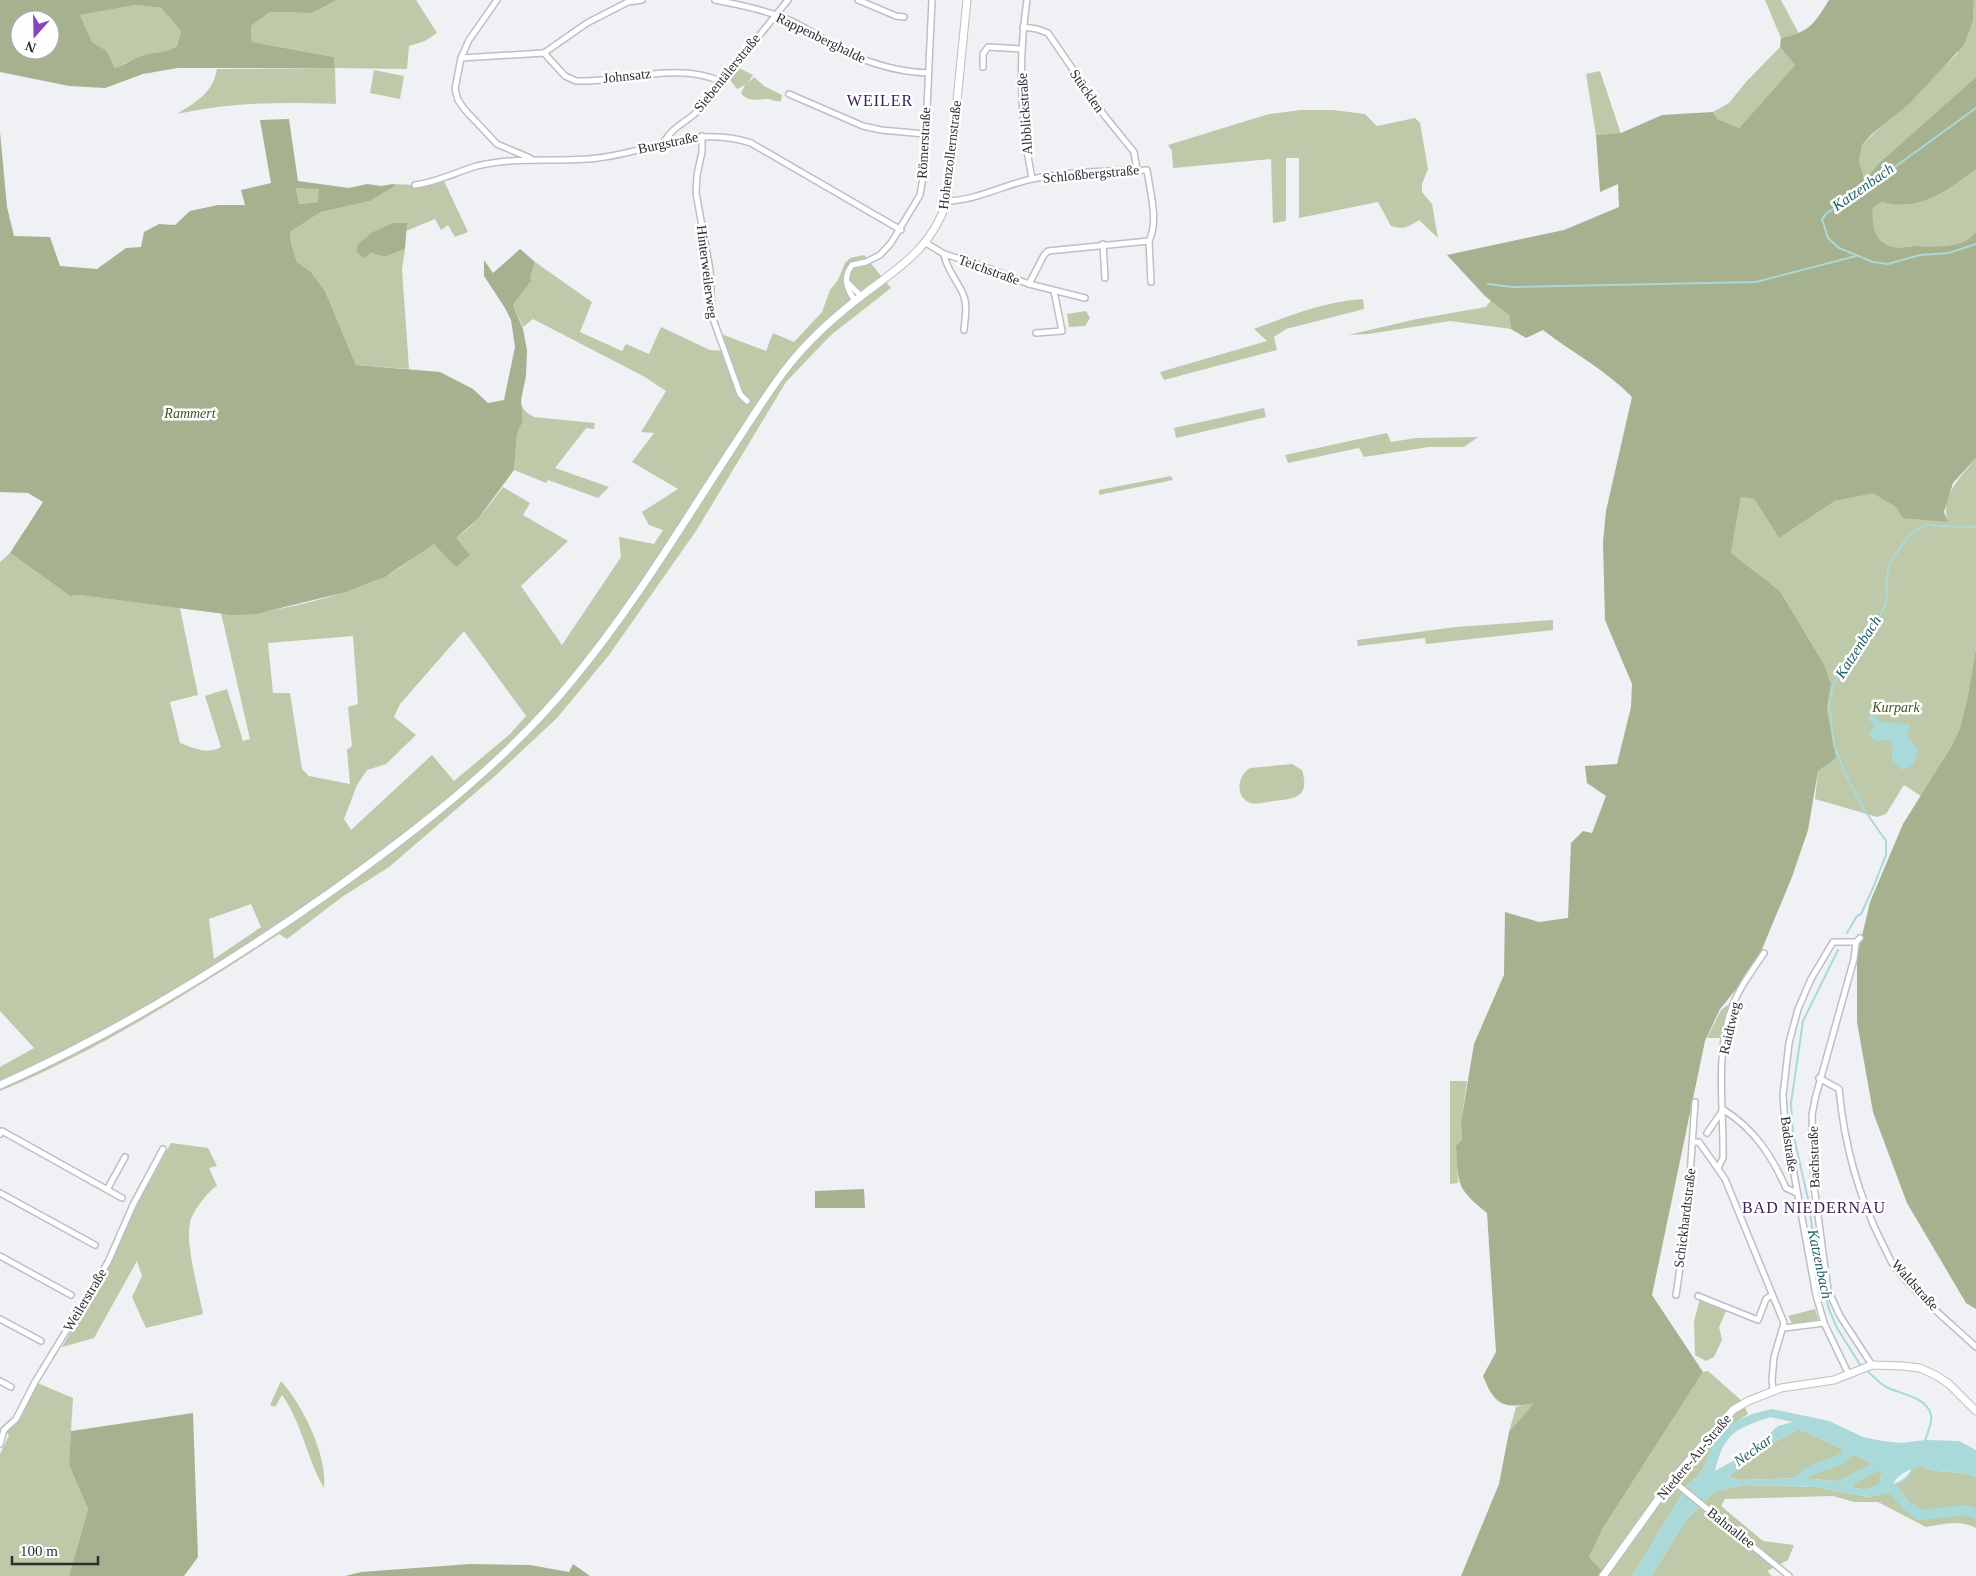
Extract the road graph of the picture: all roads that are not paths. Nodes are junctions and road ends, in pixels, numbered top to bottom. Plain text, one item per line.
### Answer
1 (497, 0) edge
2 (642, 0) edge
3 (715, 0) edge
4 (788, 0) edge
5 (858, 0) edge
6 (877, 0) edge
7 (932, 0) edge
8 (967, 0) edge
9 (1027, 0) edge
10 (628, 1) edge
11 (875, 8) junction
12 (774, 16) junction
13 (904, 17) dead end
14 (1023, 27) junction
15 (1021, 49) junction
16 (544, 53) junction
17 (461, 58) junction
18 (983, 67) dead end
19 (928, 73) junction
20 (721, 82) junction
21 (790, 94) dead end
22 (925, 134) junction
23 (702, 136) junction
24 (664, 142) junction
25 (530, 158) junction
26 (1137, 170) junction
27 (1032, 179) junction
28 (415, 185) dead end
29 (947, 201) junction
30 (901, 230) junction
31 (1149, 241) junction
32 (926, 243) junction
33 (1103, 244) junction
34 (944, 254) junction
35 (1105, 278) dead end
36 (1151, 282) dead end
37 (1029, 284) junction
38 (1054, 290) junction
39 (1085, 298) dead end
40 (858, 299) junction
41 (964, 330) dead end
42 (1036, 333) dead end
43 (747, 401) dead end
44 (1858, 940) joint
45 (1764, 954) dead end
46 (1819, 1078) junction
47 (0, 1085) edge
48 (1695, 1102) dead end
49 (1724, 1110) junction
50 (1, 1133) edge
51 (1707, 1134) dead end
52 (1694, 1142) junction
53 (163, 1149) dead end
54 (125, 1157) dead end
55 (1718, 1168) junction
56 (108, 1188) junction
57 (0, 1193) edge
58 (1797, 1193) junction
59 (122, 1198) dead end
60 (95, 1245) dead end
61 (0, 1256) edge
62 (71, 1295) dead end
63 (1676, 1295) dead end
64 (1772, 1295) junction
65 (1698, 1296) dead end
66 (0, 1319) edge
67 (1824, 1323) junction
68 (1784, 1328) junction
69 (40, 1342) dead end
70 (1976, 1347) edge
71 (1870, 1366) junction
72 (1851, 1374) junction
73 (0, 1381) edge
74 (11, 1387) dead end
75 (1773, 1390) junction
76 (1976, 1412) edge
77 (2, 1428) edge
78 (0, 1444) edge
79 (1672, 1480) junction
80 (1603, 1576) edge
81 (1789, 1576) edge

1 - 17 street
2 - 10 street
3 - 12 street, Rappenberghalde
4 - 12 street, Siebentälerstraße
5 - 11 street
6 - 11 street
7 - 19 street, Römerstraße
8 - 29 main road, Hohenzollernstraße
9 - 14 street, Albblickstraße
10 - 16 street
11 - 13 street
12 - 19 street, Rappenberghalde
12 - 20 street, Siebentälerstraße
14 - 15 street, Albblickstraße
14 - 26 street, Stücklen
15 - 18 street
15 - 27 street, Albblickstraße
16 - 17 street
16 - 20 street, Johnsatz
17 - 25 street
19 - 22 street, Römerstraße
20 - 24 street, Siebentälerstraße
21 - 22 street
22 - 30 street, Römerstraße
23 - 24 street, Burgstraße
23 - 30 street, Burgstraße
23 - 43 street, Hinterweilerweg
24 - 25 street, Burgstraße
25 - 28 street, Burgstraße
26 - 27 street, Schloßbergstraße
26 - 31 street, Schloßbergstraße
27 - 29 street, Schloßbergstraße
29 - 32 main road, Hohenzollernstraße
30 - 40 street, Römerstraße
31 - 33 street
31 - 36 street
32 - 34 street, Teichstraße
32 - 40 main road, Hohenzollernstraße
33 - 35 street
33 - 37 street
34 - 37 street, Teichstraße
34 - 41 street
37 - 38 street, Teichstraße
38 - 39 street, Teichstraße
38 - 42 street
40 - 47 main road, Hohenzollernstraße
44 - 46 street, Bachstraße
44 - 58 street, Badstraße
45 - 49 street, Raidtweg
46 - 70 street, Waldstraße
46 - 71 street, Bachstraße
48 - 52 street, Schickhardtstraße
49 - 51 street
49 - 55 street, Raidtweg
49 - 58 street
50 - 56 street
52 - 55 street
52 - 63 street, Schickhardtstraße
53 - 77 street, Weilerstraße
54 - 56 street
55 - 64 street
56 - 59 street
57 - 60 street
58 - 67 street, Badstraße
61 - 62 street
64 - 65 street
64 - 68 street
66 - 69 street
67 - 68 street
67 - 72 street, Badstraße
68 - 75 street
71 - 72 main road, Niedere-Au-Straße
71 - 76 main road
72 - 75 main road, Niedere-Au-Straße
73 - 74 street
75 - 79 main road, Niedere-Au-Straße
77 - 78 street, Weilerstraße
79 - 80 main road, Niedere-Au-Straße
79 - 81 street, Bahnallee

